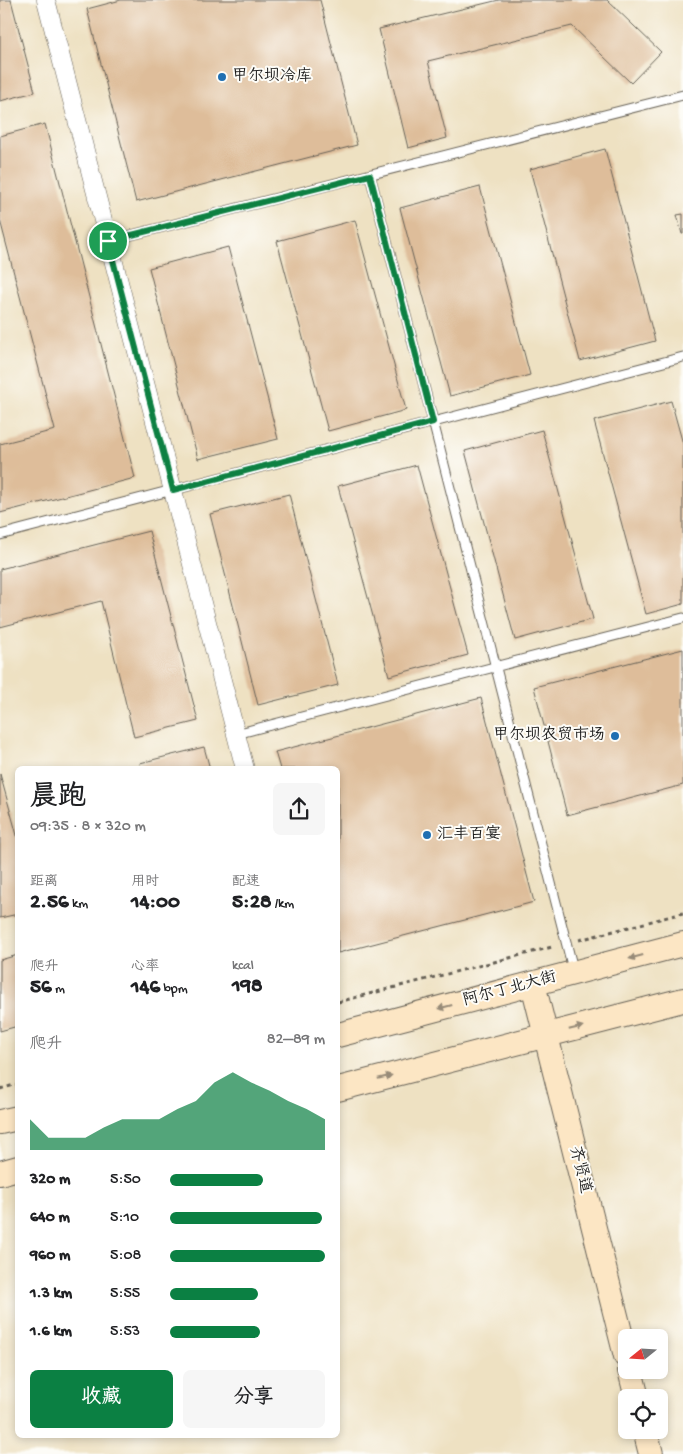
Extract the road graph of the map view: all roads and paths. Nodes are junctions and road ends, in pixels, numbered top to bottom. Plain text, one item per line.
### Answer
1 (46, 0) edge
2 (683, 95) edge
3 (370, 175) junction
4 (108, 241) junction
5 (683, 357) edge
6 (433, 422) junction
7 (173, 490) junction
8 (0, 535) edge
9 (683, 618) edge
10 (495, 667) junction
11 (236, 734) junction
12 (244, 766) edge
13 (683, 913) edge
14 (566, 943) junction
15 (683, 944) edge
16 (574, 973) junction
17 (533, 984) junction
18 (683, 1000) edge
19 (340, 1001) edge
20 (340, 1034) edge
21 (546, 1035) junction
22 (15, 1085) edge
23 (340, 1088) edge
24 (0, 1089) edge
25 (15, 1119) edge
26 (0, 1122) edge
27 (15, 1169) edge
28 (0, 1172) edge
29 (619, 1329) edge
30 (647, 1439) edge
31 (651, 1454) edge

1 - 4 street
2 - 3 lane
3 - 4 lane
3 - 6 lane
4 - 7 street
5 - 6 lane
6 - 7 lane
6 - 10 lane
7 - 8 lane
7 - 11 street
9 - 10 lane
10 - 11 lane
10 - 14 lane
11 - 12 street
13 - 14 path
14 - 16 lane
14 - 19 path
15 -> 16 main road, 阿尔丁北大街
16 - 17 main road, 阿尔丁北大街
17 -> 20 main road, 阿尔丁北大街
17 - 21 main road, 齐贤道
21 -> 18 main road
23 -> 21 main road
21 - 29 main road, 齐贤道
22 - 24 path
25 - 26 main road
27 - 28 main road
30 - 31 main road

